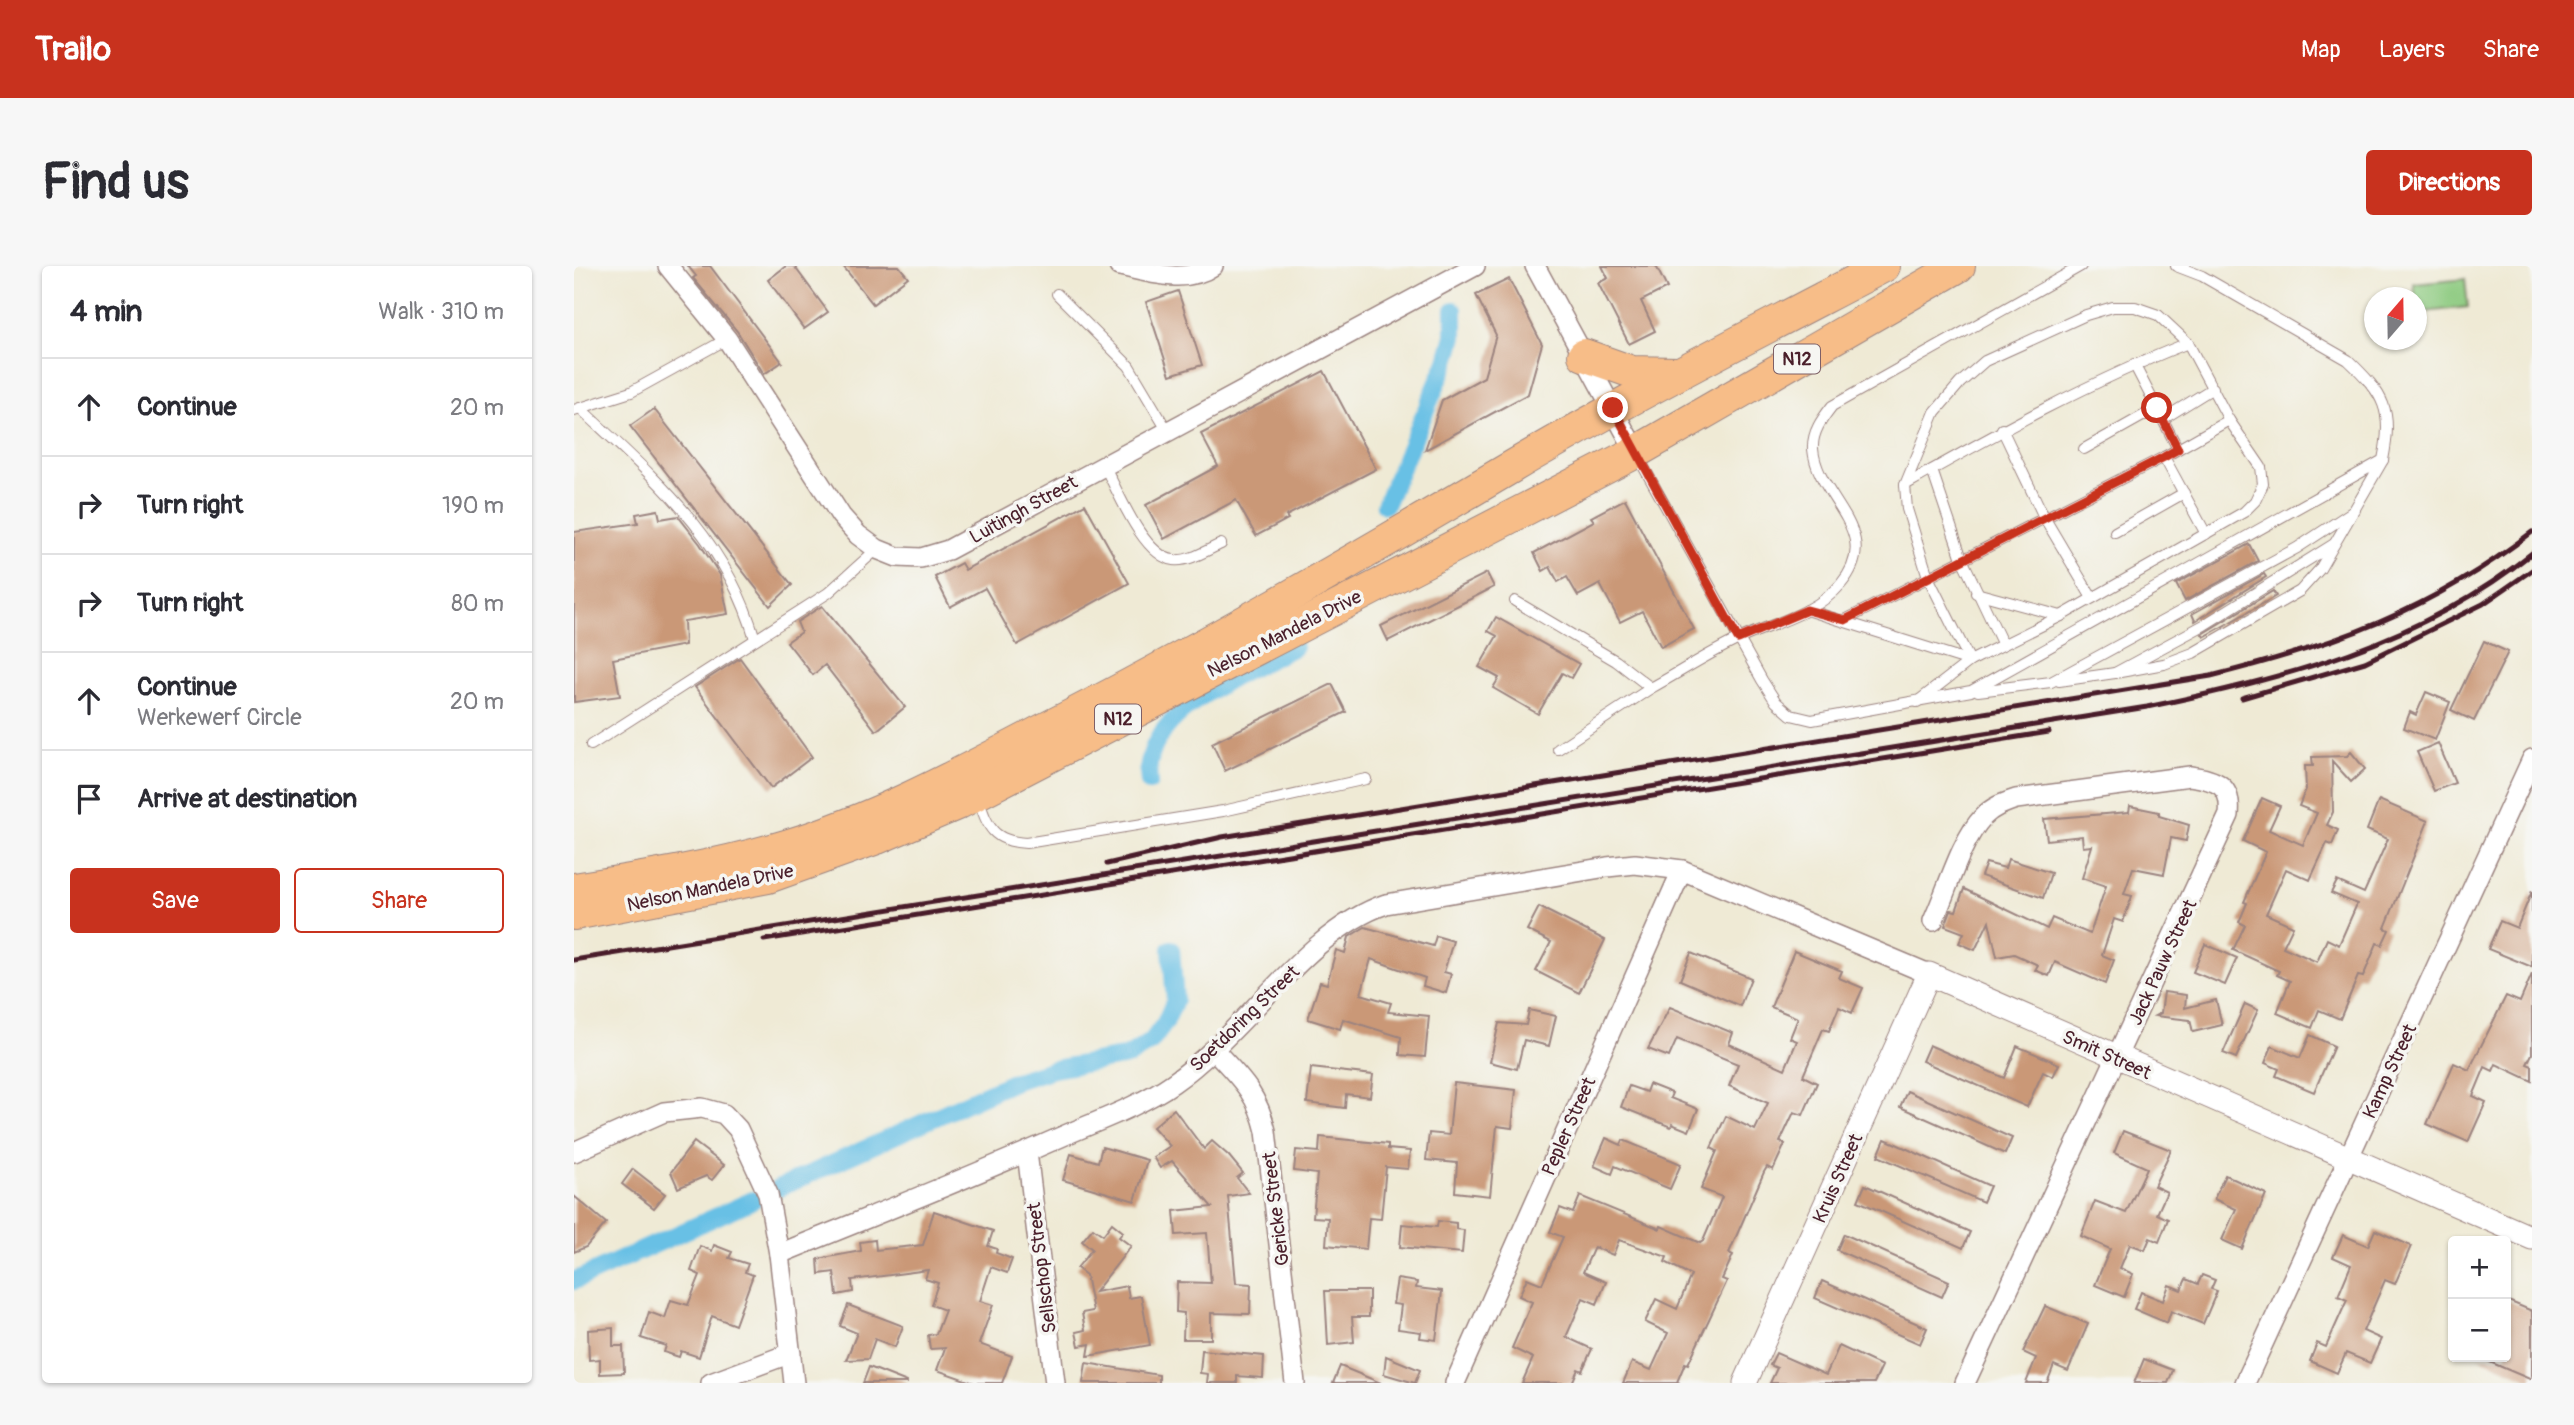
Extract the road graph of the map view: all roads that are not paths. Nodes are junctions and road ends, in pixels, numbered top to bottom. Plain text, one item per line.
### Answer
1 (668, 266) edge
2 (1119, 266) edge
3 (1213, 266) edge
4 (1475, 266) edge
5 (1535, 266) edge
6 (1884, 266) edge
7 (1959, 266) edge
8 (2081, 266) edge
9 (2176, 266) edge
10 (1057, 294) dead end
11 (727, 339) junction
12 (2188, 343) junction
13 (1584, 355) junction
14 (2134, 364) junction
15 (1680, 373) junction
16 (2213, 388) junction
17 (1613, 408) junction
18 (2157, 408) junction
19 (577, 409) edge
20 (2163, 419) junction
21 (2229, 419) junction
22 (2002, 429) junction
23 (1167, 430) junction
24 (2084, 449) dead end
25 (2178, 449) junction
26 (1636, 452) junction
27 (2164, 457) junction
28 (2383, 460) junction
29 (1104, 464) junction
30 (1932, 470) junction
31 (1905, 485) junction
32 (2183, 493) junction
33 (2355, 510) junction
34 (2044, 517) junction
35 (2115, 532) dead end
36 (2206, 534) junction
37 (2337, 542) junction
38 (1220, 544) dead end
39 (877, 549) junction
40 (1962, 559) junction
41 (1928, 577) junction
42 (1976, 593) junction
43 (2092, 598) junction
44 (1515, 601) dead end
45 (1807, 610) junction
46 (2061, 616) junction
47 (1845, 620) junction
48 (754, 639) junction
49 (1738, 639) junction
50 (2002, 643) junction
51 (1970, 661) junction
52 (2115, 673) junction
53 (2051, 682) junction
54 (1651, 688) junction
55 (1971, 691) junction
56 (1916, 703) junction
57 (591, 745) dead end
58 (1558, 749) dead end
59 (2532, 759) edge
60 (1366, 779) dead end
61 (976, 794) junction
62 (1682, 870) junction
63 (574, 880) edge
64 (634, 880) junction
65 (574, 889) edge
66 (574, 914) edge
67 (1933, 921) dead end
68 (1929, 974) junction
69 (1215, 1051) junction
70 (2118, 1059) junction
71 (574, 1152) edge
72 (1027, 1152) junction
73 (2349, 1158) junction
74 (2532, 1238) edge
75 (779, 1254) junction
76 (791, 1353) junction
77 (711, 1383) edge
78 (794, 1383) edge
79 (1055, 1383) edge
80 (1295, 1383) edge
81 (1455, 1383) edge
82 (1745, 1383) edge
83 (1965, 1383) edge
84 (2245, 1383) edge

1 - 11 street, Luitingh Street
2 - 3 street
4 - 23 street, Luitingh Street
5 - 13 street
6 - 15 highway, Nelson Mandela Drive / N12
7 - 26 highway, Nelson Mandela Drive / N12
8 - 45 lane
9 - 28 lane
10 - 23 lane
11 - 19 lane
11 - 39 street, Luitingh Street
12 - 14 lane
12 - 16 lane
12 - 31 lane
13 - 15 highway
13 - 17 street
14 - 18 lane
14 - 22 lane
15 - 17 highway, Nelson Mandela Drive / N12
16 - 20 lane
16 - 21 lane
17 - 26 street
17 - 64 highway, Nelson Mandela Drive / N12
18 - 20 lane
18 - 24 lane
19 - 48 lane
20 - 25 lane
21 - 25 lane
21 - 36 lane
22 - 30 lane
22 - 34 lane
23 - 29 street, Luitingh Street
25 - 27 lane
26 - 49 lane
26 - 61 highway, Nelson Mandela Drive / N12
27 - 32 lane
27 - 34 lane
28 - 33 lane
28 - 55 lane
29 - 38 lane
29 - 39 street, Luitingh Street
30 - 31 lane
30 - 40 lane
31 - 41 lane
32 - 35 lane
32 - 36 lane
33 - 37 lane
33 - 53 lane
34 - 40 lane
34 - 43 lane
36 - 43 lane
37 - 52 lane
37 - 52 lane
39 - 48 lane
40 - 41 lane
40 - 42 lane
41 - 47 lane
41 - 51 lane
42 - 46 lane
42 - 50 lane
43 - 46 lane
44 - 54 lane
45 - 47 lane
45 - 49 lane
46 - 50 lane
47 - 51 lane
48 - 57 lane
49 - 54 lane
49 - 56 lane
50 - 51 lane
51 - 56 lane
52 - 53 lane
53 - 55 lane
54 - 58 lane
55 - 56 lane
59 - 73 street, Kamp Street
60 - 61 lane
61 - 66 highway, Nelson Mandela Drive / N12
62 - 68 street, Smit Street
62 - 69 street, Soetdoring Street
62 - 81 street, Pepler Street
63 - 64 street
64 - 65 highway, Nelson Mandela Drive / N12
67 - 70 street, Jack Pauw Street
68 - 70 street, Smit Street
68 - 82 street, Kruis Street
69 - 72 street, Soetdoring Street
69 - 80 street, Gericke Street
70 - 73 street, Smit Street
70 - 83 street, Jack Pauw Street
71 - 75 street
72 - 75 street, Soetdoring Street
72 - 79 street, Sellschop Street
73 - 74 street, Smit Street
73 - 84 street, Kamp Street
75 - 76 street
76 - 77 street
76 - 78 street

